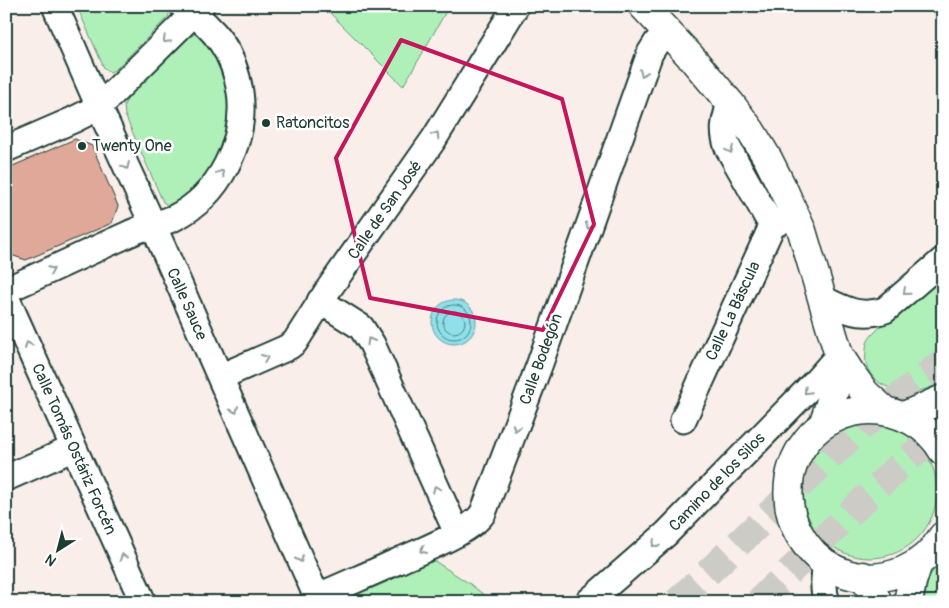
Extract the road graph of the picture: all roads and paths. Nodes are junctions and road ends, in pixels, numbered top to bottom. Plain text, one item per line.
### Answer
1 (55, 6) edge
2 (516, 6) edge
3 (643, 6) edge
4 (192, 9) edge
5 (668, 32) junction
6 (98, 107) junction
7 (6, 149) edge
8 (784, 220) junction
9 (153, 225) junction
10 (943, 260) edge
11 (6, 290) edge
12 (6, 297) edge
13 (823, 298) junction
14 (320, 302) junction
15 (840, 355) junction
16 (220, 377) junction
17 (943, 398) edge
18 (894, 414) junction
19 (682, 420) dead end
20 (823, 425) junction
21 (74, 448) junction
22 (943, 451) edge
23 (6, 478) edge
24 (456, 533) junction
25 (943, 536) edge
26 (826, 563) junction
27 (918, 563) junction
28 (863, 576) junction
29 (318, 599) edge
30 (143, 602) edge
31 (588, 602) edge
32 (827, 602) edge
33 (878, 602) edge
34 (908, 602) edge

1 - 6 street, Calle Sauce
14 -> 2 street, Calle de San José
3 - 5 main road
4 -> 6 street
9 -> 4 street
5 - 8 main road
5 -> 24 street, Calle Bodegón
6 - 7 street
6 -> 9 street, Calle Sauce
8 - 13 main road
8 - 19 street, Calle La Báscula
11 -> 9 street
9 - 16 street, Calle Sauce
10 -> 13 street
21 -> 12 street, Calle Tomás Ostáriz Forcén
13 - 15 main road
16 -> 14 street, Calle de San José
24 -> 14 street
15 - 18 main road
15 - 20 main road
15 -> 31 street, Camino de los Silos
16 -> 29 street, Calle Sauce
17 - 18 main road
18 - 20 main road
18 - 22 main road
20 - 26 main road
21 - 23 street
30 -> 21 street, Calle Tomás Ostáriz Forcén
24 -> 29 street, Calle Bodegón
25 - 27 main road
26 - 28 main road
26 - 32 street
27 - 28 main road
27 - 34 main road
28 - 33 main road

